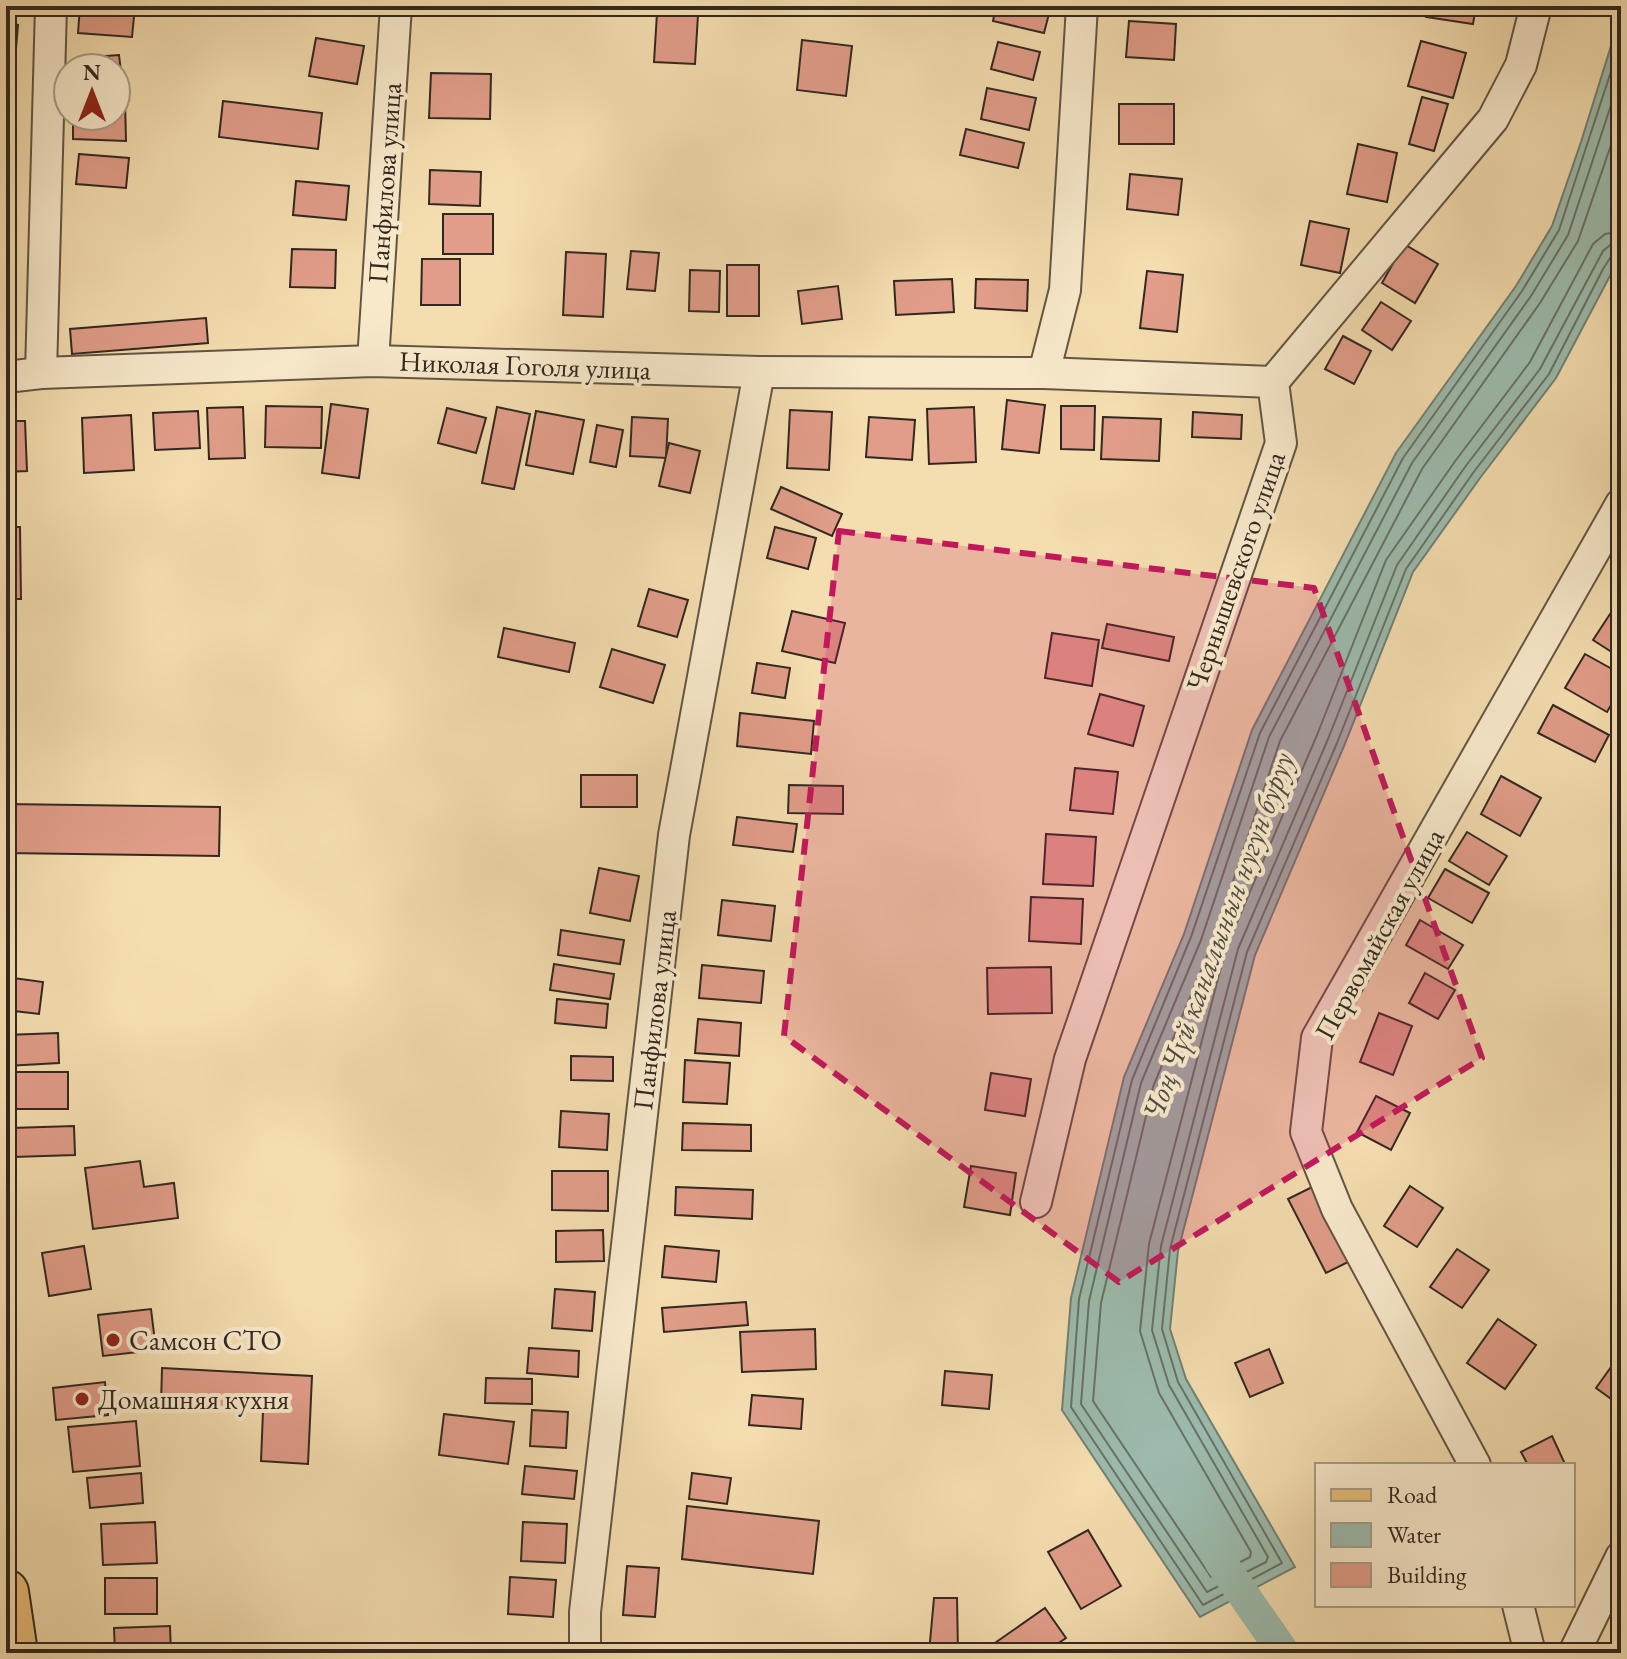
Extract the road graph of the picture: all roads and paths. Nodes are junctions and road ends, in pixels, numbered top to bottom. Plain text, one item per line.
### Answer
1 (51, 6) edge
2 (396, 6) edge
3 (1082, 6) edge
4 (1536, 6) edge
5 (373, 361) junction
6 (759, 372) junction
7 (41, 373) junction
8 (1044, 373) junction
9 (6, 377) edge
10 (1273, 382) junction
11 (1621, 504) edge
12 (1036, 1202) dead end
13 (1474, 1463) edge
14 (1621, 1557) edge
15 (6, 1592) edge
16 (1518, 1607) edge
17 (15, 1653) edge
18 (585, 1653) edge
19 (1530, 1653) edge
20 (1574, 1653) edge

1 - 7 street
2 - 5 street, Панфилова улица
3 - 8 street
4 - 10 street
5 - 6 street, Николая Гоголя улица
5 - 7 street, Николая Гоголя улица
6 - 8 street, Николая Гоголя улица
6 - 18 street, Панфилова улица
7 - 9 street, Николая Гоголя улица
8 - 10 street, Николая Гоголя улица
10 - 12 street, Чернышевского улица
11 - 13 street, Первомайская улица
14 - 20 street
15 - 17 main road
16 - 19 street

